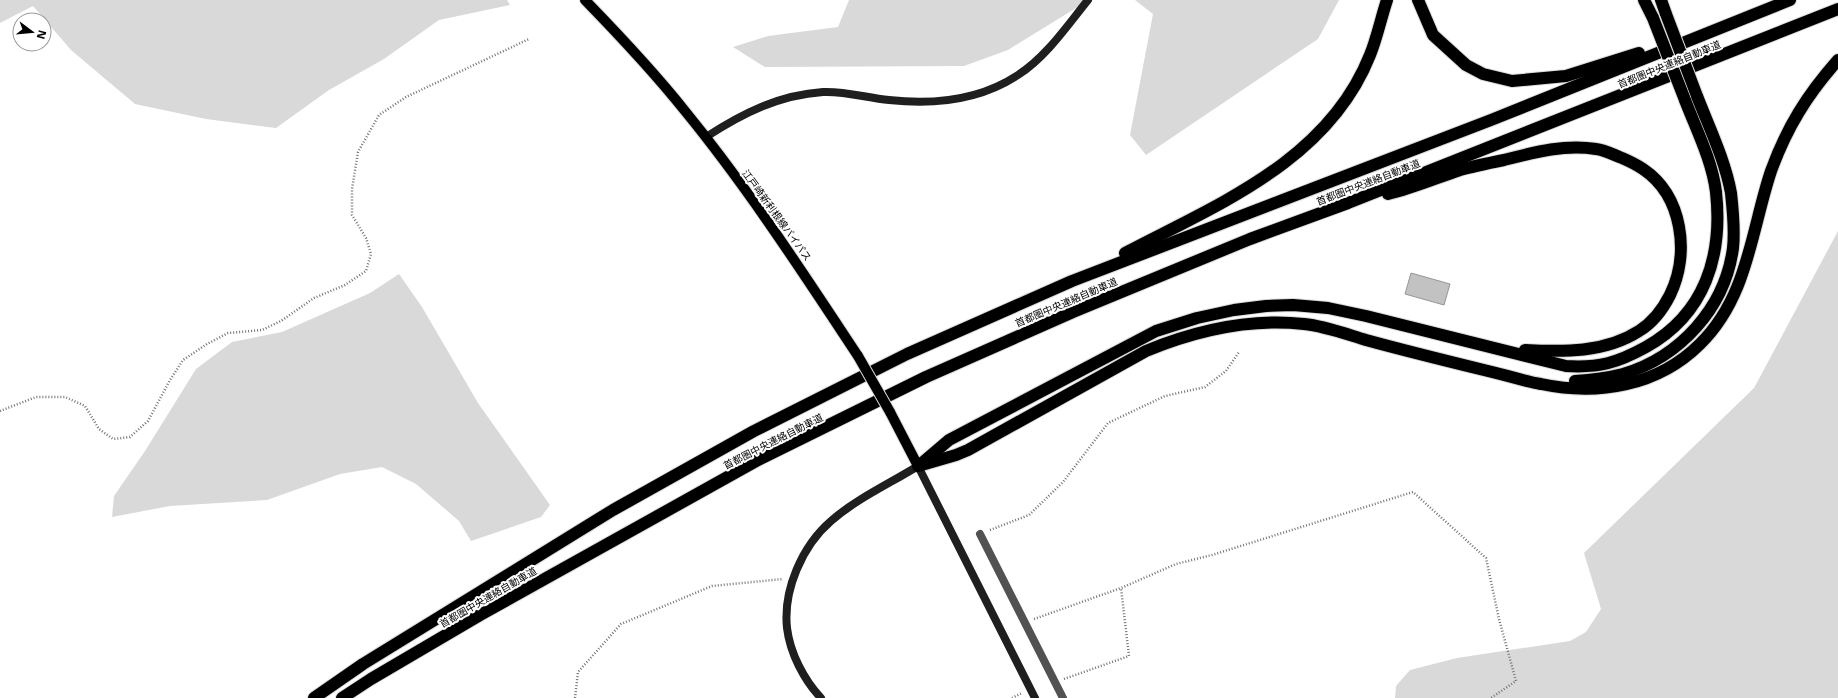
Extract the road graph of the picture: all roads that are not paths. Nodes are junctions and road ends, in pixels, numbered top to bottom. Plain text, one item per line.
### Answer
1 (585, 0) edge
2 (1088, 0) edge
3 (1387, 0) edge
4 (1418, 0) edge
5 (1644, 0) edge
6 (1661, 0) edge
7 (1790, 0) edge
8 (1838, 9) edge
9 (1734, 23) junction
10 (1838, 60) edge
11 (706, 137) junction
12 (1348, 203) junction
13 (1072, 280) junction
14 (1501, 350) junction
15 (1494, 372) junction
16 (918, 466) junction
17 (980, 534) road end
18 (314, 698) edge
19 (342, 698) edge
20 (821, 698) edge
21 (1035, 698) edge
22 (1063, 698) edge

1 - 11 main road, 江戸崎新利根線バイパス
2 - 11 street
3 - 13 highway
4 - 9 highway
5 - 14 highway, bridge
6 - 15 highway, bridge
7 - 9 highway, 首都圏中央連絡自動車道
8 - 12 highway, 首都圏中央連絡自動車道
9 - 13 highway, 首都圏中央連絡自動車道
10 - 15 highway
11 - 16 main road, 江戸崎新利根線バイパス, bridge
12 - 14 highway
12 - 19 highway, 首都圏中央連絡自動車道
13 - 18 highway, 首都圏中央連絡自動車道
14 - 16 highway
15 - 16 highway
16 - 20 street
16 - 21 street
17 - 22 street

